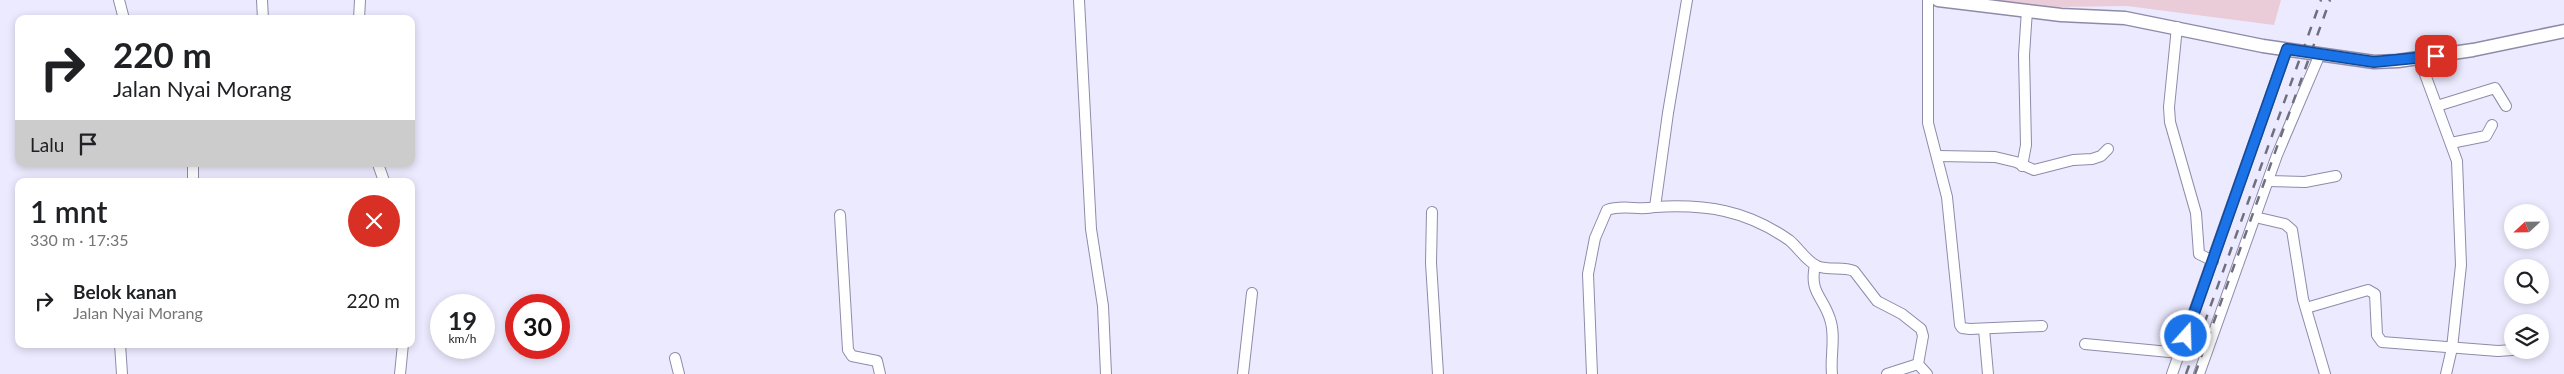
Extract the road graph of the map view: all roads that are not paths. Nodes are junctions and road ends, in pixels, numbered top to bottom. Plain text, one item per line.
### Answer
1 (119, 0) edge
2 (262, 0) edge
3 (360, 0) edge
4 (1079, 0) edge
5 (1687, 0) edge
6 (1928, 0) edge
7 (1938, 0) edge
8 (2027, 10) junction
9 (123, 15) edge
10 (262, 15) edge
11 (359, 15) edge
12 (2177, 27) junction
13 (2564, 31) edge
14 (2287, 49) junction
15 (2320, 54) junction
16 (2419, 58) junction
17 (2437, 106) junction
18 (2506, 106) dead end
19 (2492, 125) dead end
20 (2451, 144) junction
21 (2108, 149) dead end
22 (1938, 156) junction
23 (2022, 166) junction
24 (2336, 176) dead end
25 (2268, 181) junction
26 (1655, 207) junction
27 (1432, 212) dead end
28 (840, 216) dead end
29 (2255, 217) junction
30 (2213, 261) junction
31 (1815, 265) junction
32 (1252, 293) dead end
33 (2306, 308) junction
34 (2042, 326) dead end
35 (1984, 329) junction
36 (2085, 344) dead end
37 (120, 348) edge
38 (403, 348) edge
39 (2452, 348) junction
40 (2504, 350) edge
41 (2180, 353) junction
42 (675, 358) dead end
43 (1918, 364) junction
44 (122, 374) edge
45 (400, 374) edge
46 (679, 374) edge
47 (880, 374) edge
48 (1106, 374) edge
49 (1243, 374) edge
50 (1438, 374) edge
51 (1592, 374) edge
52 (1832, 374) edge
53 (1887, 374) edge
54 (1927, 374) edge
55 (1988, 374) edge
56 (2172, 374) edge
57 (2199, 374) edge
58 (2324, 374) edge
59 (2446, 374) edge

1 - 9 street
2 - 10 street
3 - 11 street
4 - 48 street
5 - 26 street
6 - 22 street
7 - 8 street
8 - 12 street
8 - 23 street
12 - 14 street
12 - 30 street
13 - 16 street
14 - 15 street
14 - 30 street
15 - 16 street
15 - 25 street
16 - 17 street
17 - 18 street
17 - 20 street
19 - 20 street
20 - 39 street
21 - 23 street
22 - 23 street
22 - 35 street
24 - 25 street
25 - 29 street
26 - 31 street
26 - 51 street
27 - 50 street
28 - 47 street
29 - 33 street
29 - 57 street
30 - 41 street
31 - 43 street
31 - 52 street
32 - 49 street
33 - 39 street
33 - 58 street
34 - 35 street
35 - 55 street
36 - 41 street
37 - 44 street
38 - 45 street
39 - 40 street
39 - 59 street
41 - 56 street
42 - 46 street
43 - 53 street
43 - 54 street

